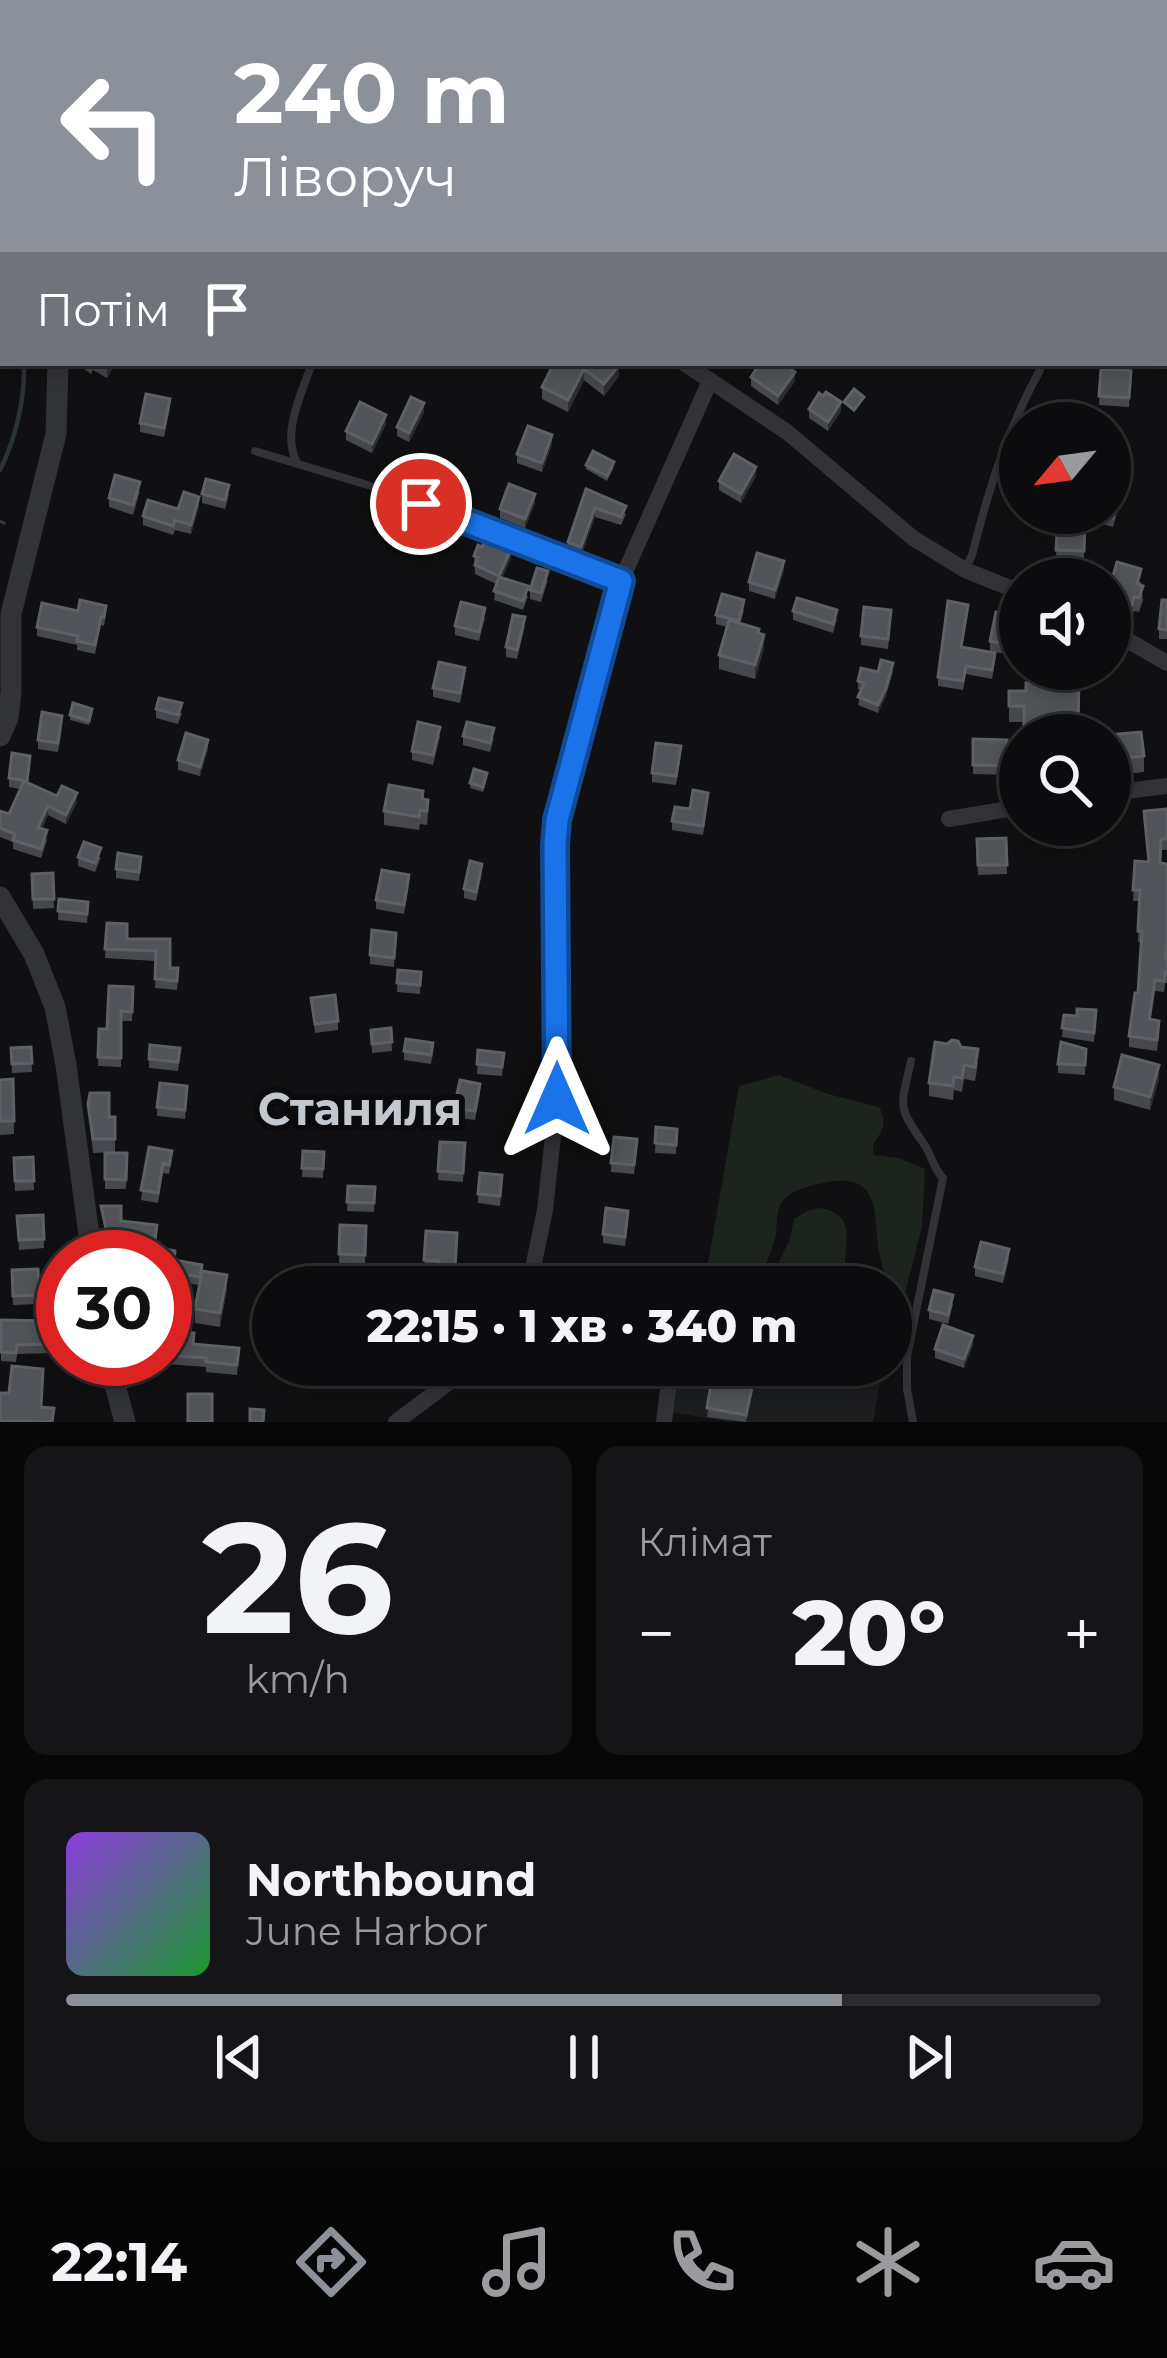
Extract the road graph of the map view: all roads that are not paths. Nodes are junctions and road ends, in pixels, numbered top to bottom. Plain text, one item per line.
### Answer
1 (58, 366) edge
2 (311, 366) edge
3 (689, 366) edge
4 (1040, 370) dead end
5 (710, 380) junction
6 (254, 451) dead end
7 (299, 465) junction
8 (965, 570) junction
9 (621, 581) junction
10 (999, 584) edge
11 (1131, 642) edge
12 (1167, 663) edge
13 (0, 736) edge
14 (1167, 786) edge
15 (1131, 790) edge
16 (999, 811) edge
17 (950, 819) dead end
18 (0, 897) edge
19 (911, 1061) dead end
20 (88, 1230) edge
21 (533, 1266) edge
22 (115, 1386) edge
23 (444, 1386) edge
24 (668, 1386) edge
25 (125, 1422) edge
26 (395, 1422) edge
27 (665, 1422) edge
28 (913, 1422) edge

1 - 13 street
2 - 7 lane
3 - 5 street
4 - 8 lane
5 - 8 street
5 - 9 street
6 - 7 lane
7 - 9 lane
8 - 10 street
9 - 21 street
11 - 12 street
14 - 15 street
16 - 17 street
18 - 20 street
19 - 28 lane
22 - 25 street
23 - 26 street
24 - 27 street

